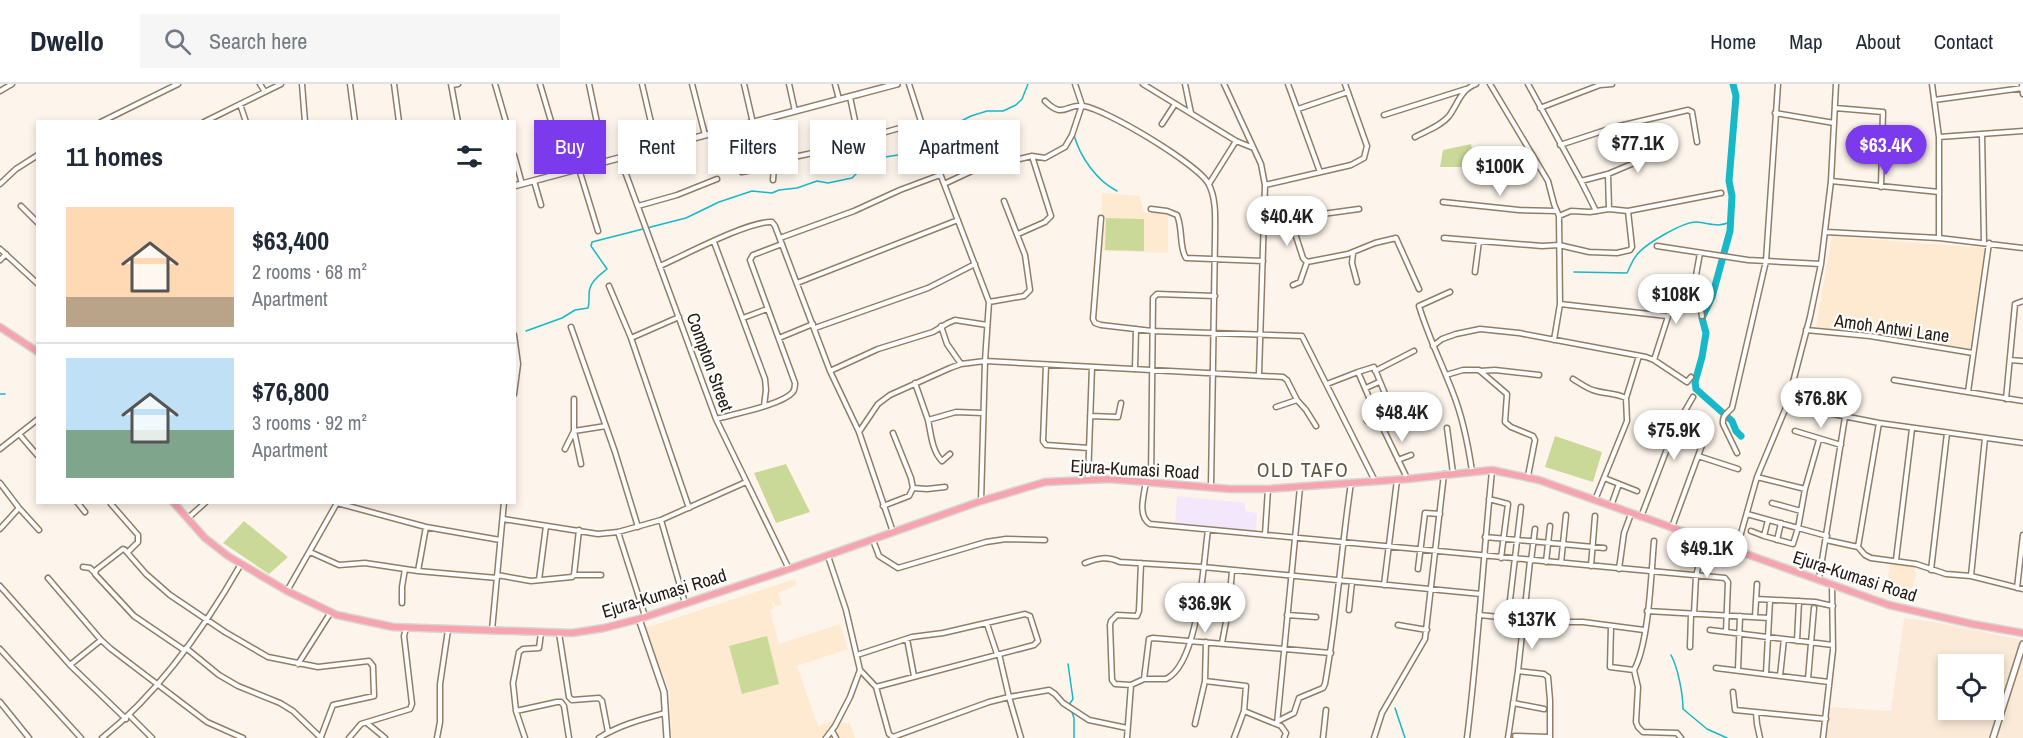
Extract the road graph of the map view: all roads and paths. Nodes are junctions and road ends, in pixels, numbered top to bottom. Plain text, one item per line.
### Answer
1 (12, 84) edge
2 (178, 84) edge
3 (260, 84) edge
4 (281, 84) edge
5 (302, 84) edge
6 (350, 84) edge
7 (394, 84) edge
8 (458, 84) edge
9 (495, 84) edge
10 (540, 84) edge
11 (589, 84) edge
12 (642, 84) edge
13 (692, 84) edge
14 (744, 84) edge
15 (789, 84) edge
16 (835, 84) edge
17 (897, 84) edge
18 (909, 84) edge
19 (1076, 84) edge
20 (1143, 84) edge
21 (1185, 84) edge
22 (1224, 84) edge
23 (1288, 84) edge
24 (1346, 84) edge
25 (1476, 84) edge
26 (1490, 84) edge
27 (1528, 84) edge
28 (1612, 84) edge
29 (1778, 84) edge
30 (1836, 84) edge
31 (1932, 84) edge
32 (451, 85) edge
33 (1600, 85) edge
34 (2022, 86) edge
35 (1466, 90) junction
36 (0, 91) edge
37 (265, 92) junction
38 (1348, 92) junction
39 (2023, 94) edge
40 (850, 98) junction
41 (1934, 99) junction
42 (839, 100) junction
43 (1046, 101) dead end
44 (240, 104) junction
45 (1175, 104) junction
46 (1082, 105) junction
47 (1540, 108) junction
48 (1835, 108) junction
49 (1298, 109) junction
50 (795, 111) junction
51 (1775, 113) junction
52 (1192, 114) junction
53 (1384, 115) dead end
54 (105, 120) edge
55 (208, 120) edge
56 (245, 120) edge
57 (305, 120) edge
58 (355, 120) edge
59 (399, 120) edge
60 (458, 120) edge
61 (505, 120) edge
62 (551, 120) edge
63 (596, 120) edge
64 (651, 120) edge
65 (753, 120) edge
66 (766, 120) edge
67 (855, 120) edge
68 (920, 120) edge
69 (1834, 123) junction
70 (1162, 124) dead end
71 (2023, 131) edge
72 (1982, 134) junction
73 (708, 135) edge
74 (705, 136) junction
75 (1415, 136) dead end
76 (1939, 137) junction
77 (696, 138) edge
78 (1236, 141) junction
79 (1697, 142) dead end
80 (1560, 145) junction
81 (1253, 147) junction
82 (1663, 155) dead end
83 (36, 156) edge
84 (1032, 156) junction
85 (1533, 156) junction
86 (516, 162) edge
87 (1485, 171) dead end
88 (1320, 172) junction
89 (559, 174) edge
90 (581, 174) edge
91 (626, 174) edge
92 (774, 174) edge
93 (1608, 174) junction
94 (940, 175) joint
95 (717, 179) dead end
96 (773, 180) dead end
97 (534, 181) junction
98 (1581, 181) junction
99 (1831, 181) junction
100 (0, 184) edge
101 (522, 184) junction
102 (944, 184) junction
103 (1209, 184) junction
104 (1265, 185) junction
105 (516, 186) edge
106 (1881, 187) junction
107 (1939, 192) junction
108 (1721, 194) dead end
109 (1004, 201) dead end
110 (1443, 202) dead end
111 (541, 205) dead end
112 (21, 206) dead end
113 (638, 206) junction
114 (1150, 209) dead end
115 (1359, 209) dead end
116 (1609, 209) junction
117 (1596, 211) junction
118 (1628, 212) junction
119 (1558, 213) junction
120 (1101, 218) dead end
121 (1290, 218) junction
122 (958, 220) junction
123 (36, 221) edge
124 (1265, 222) junction
125 (598, 231) dead end
126 (1827, 232) junction
127 (1018, 234) junction
128 (780, 238) junction
129 (1444, 238) dead end
130 (1939, 238) junction
131 (1479, 241) junction
132 (714, 242) junction
133 (1986, 243) junction
134 (782, 244) junction
135 (1560, 245) junction
136 (1657, 246) dead end
137 (2023, 248) edge
138 (0, 249) edge
139 (1353, 253) junction
140 (1700, 253) junction
141 (6, 254) junction
142 (1215, 258) junction
143 (0, 260) edge
144 (1263, 261) junction
145 (1766, 261) junction
146 (1307, 262) junction
147 (975, 264) junction
148 (1821, 264) junction
149 (660, 266) junction
150 (1475, 272) dead end
151 (1357, 282) dead end
152 (36, 283) edge
153 (798, 283) junction
154 (1293, 285) dead end
155 (609, 286) dead end
156 (1692, 287) dead end
157 (1419, 289) dead end
158 (1450, 292) dead end
159 (1215, 296) junction
160 (2023, 301) edge
161 (989, 302) junction
162 (1560, 304) junction
163 (767, 309) junction
164 (1667, 316) junction
165 (1702, 316) dead end
166 (679, 317) junction
167 (743, 318) junction
168 (987, 325) junction
169 (814, 326) junction
170 (0, 327) edge
171 (571, 327) dead end
172 (941, 327) junction
173 (1136, 329) junction
174 (1806, 330) junction
175 (1152, 331) junction
176 (1215, 334) junction
177 (1261, 335) junction
178 (631, 338) junction
179 (779, 338) junction
180 (1554, 340) junction
181 (1433, 346) junction
182 (516, 350) edge
183 (36, 351) edge
184 (1414, 351) dead end
185 (1973, 353) junction
186 (1639, 356) junction
187 (1654, 360) junction
188 (2010, 360) junction
189 (985, 361) junction
190 (2023, 362) edge
191 (961, 364) junction
192 (1046, 365) junction
193 (1092, 367) junction
194 (1135, 369) junction
195 (1153, 370) junction
196 (830, 371) junction
197 (1375, 371) junction
198 (1480, 371) junction
199 (1213, 372) junction
200 (1358, 372) junction
201 (1259, 374) junction
202 (1446, 375) junction
203 (1539, 375) dead end
204 (1691, 377) dead end
205 (516, 379) edge
206 (1573, 379) dead end
207 (1894, 380) dead end
208 (1379, 382) junction
209 (915, 383) junction
210 (1327, 384) junction
211 (1366, 388) junction
212 (1968, 392) junction
213 (1386, 396) dead end
214 (1693, 397) dead end
215 (1626, 398) junction
216 (574, 399) dead end
217 (2006, 399) junction
218 (1297, 400) junction
219 (2023, 402) edge
220 (1121, 403) dead end
221 (1787, 405) junction
222 (764, 406) junction
223 (1276, 408) dead end
224 (983, 413) junction
225 (1090, 416) junction
226 (1377, 416) junction
227 (1845, 417) junction
228 (716, 419) junction
229 (36, 420) edge
230 (928, 420) junction
231 (1367, 421) dead end
232 (1879, 423) junction
233 (606, 426) junction
234 (1316, 426) dead end
235 (1447, 428) dead end
236 (1912, 429) junction
237 (574, 430) junction
238 (1795, 431) dead end
239 (859, 432) junction
240 (893, 433) dead end
241 (1947, 433) junction
242 (19, 434) junction
243 (1705, 437) dead end
244 (1985, 438) junction
245 (1819, 440) junction
246 (2023, 443) edge
247 (1840, 446) junction
248 (1089, 447) junction
249 (0, 449) edge
250 (565, 449) dead end
251 (1737, 453) dead end
252 (36, 454) edge
253 (950, 454) dead end
254 (1411, 455) dead end
255 (1698, 456) junction
256 (1398, 460) junction
257 (581, 464) dead end
258 (1738, 469) dead end
259 (1492, 470) junction
260 (1472, 471) junction
261 (1453, 473) junction
262 (1444, 474) junction
263 (1528, 476) junction
264 (1757, 477) junction
265 (1604, 478) junction
266 (1088, 479) junction
267 (1397, 479) junction
268 (1407, 479) junction
269 (1148, 481) junction
270 (746, 482) junction
271 (1375, 482) junction
272 (0, 483) edge
273 (1352, 483) junction
274 (1619, 484) junction
275 (945, 487) dead end
276 (1211, 487) junction
277 (1300, 487) junction
278 (913, 488) junction
279 (1268, 489) junction
280 (1805, 489) junction
281 (1637, 491) dead end
282 (1489, 499) junction
283 (981, 501) junction
284 (1595, 501) junction
285 (1772, 503) dead end
286 (79, 504) edge
287 (111, 504) edge
288 (175, 504) edge
289 (203, 504) edge
290 (337, 504) edge
291 (342, 504) edge
292 (504, 504) edge
293 (883, 506) junction
294 (1521, 507) dead end
295 (1611, 507) junction
296 (19, 508) junction
297 (689, 508) junction
298 (1801, 511) junction
299 (85, 512) dead end
300 (1440, 514) junction
301 (1631, 514) junction
302 (1748, 514) junction
303 (1566, 515) dead end
304 (1595, 516) dead end
305 (1641, 518) junction
306 (188, 519) junction
307 (502, 519) junction
308 (661, 520) junction
309 (1768, 520) junction
310 (1781, 524) junction
311 (546, 526) junction
312 (1550, 526) dead end
313 (426, 527) junction
314 (638, 527) junction
315 (1671, 528) junction
316 (1798, 528) junction
317 (0, 529) edge
318 (1535, 529) dead end
319 (39, 530) dead end
320 (579, 530) junction
321 (1208, 530) junction
322 (1751, 531) dead end
323 (618, 532) junction
324 (893, 532) junction
325 (1264, 535) junction
326 (2023, 535) edge
327 (1764, 536) junction
328 (1485, 537) junction
329 (1295, 538) junction
330 (1503, 538) junction
331 (1826, 538) junction
332 (872, 539) junction
333 (500, 540) junction
334 (1045, 540) dead end
335 (1517, 540) junction
336 (1705, 540) junction
337 (1777, 540) junction
338 (1533, 541) junction
339 (1342, 542) junction
340 (1654, 542) dead end
341 (1549, 543) junction
342 (1563, 544) junction
343 (1389, 547) junction
344 (1591, 547) junction
345 (1858, 547) junction
346 (1604, 548) dead end
347 (1420, 550) junction
348 (1736, 551) junction
349 (128, 552) junction
350 (310, 552) junction
351 (1436, 552) junction
352 (828, 555) junction
353 (1483, 556) junction
354 (1501, 558) junction
355 (1515, 559) junction
356 (1896, 560) junction
357 (1530, 561) junction
358 (1546, 562) junction
359 (1085, 563) dead end
360 (1141, 563) junction
361 (1561, 563) junction
362 (241, 564) junction
363 (1591, 566) junction
364 (83, 567) dead end
365 (1203, 567) junction
366 (405, 569) junction
367 (789, 569) junction
368 (1418, 569) dead end
369 (1619, 569) junction
370 (1931, 570) junction
371 (418, 571) junction
372 (1232, 571) junction
373 (94, 572) junction
374 (1651, 572) junction
375 (574, 575) junction
376 (601, 575) dead end
377 (1696, 576) junction
378 (1971, 576) junction
379 (497, 577) junction
380 (1292, 577) junction
381 (48, 578) dead end
382 (539, 580) junction
383 (1818, 580) junction
384 (1338, 581) junction
385 (1352, 582) junction
386 (1757, 584) dead end
387 (1384, 585) junction
388 (1832, 585) junction
389 (0, 586) edge
390 (2017, 588) junction
391 (2023, 589) edge
392 (1432, 590) junction
393 (287, 591) junction
394 (1480, 594) junction
395 (1756, 599) junction
396 (1770, 600) junction
397 (1799, 601) junction
398 (402, 603) dead end
399 (686, 603) junction
400 (1833, 606) junction
401 (1814, 608) dead end
402 (1349, 610) dead end
403 (1647, 611) junction
404 (331, 612) junction
405 (1693, 614) junction
406 (1287, 615) junction
407 (1479, 615) junction
408 (1726, 616) junction
409 (1740, 616) junction
410 (642, 617) junction
411 (1316, 617) dead end
412 (1508, 617) junction
413 (1755, 617) junction
414 (1769, 618) junction
415 (208, 619) junction
416 (1524, 619) junction
417 (987, 624) junction
418 (1398, 625) dead end
419 (1611, 626) junction
420 (406, 628) junction
421 (448, 630) junction
422 (492, 630) junction
423 (1427, 630) junction
424 (1644, 630) junction
425 (1710, 630) dead end
426 (1725, 632) junction
427 (541, 633) junction
428 (559, 633) junction
429 (1739, 633) junction
430 (2023, 633) edge
431 (1768, 637) junction
432 (907, 638) junction
433 (1784, 639) junction
434 (101, 640) junction
435 (1191, 641) junction
436 (1797, 641) junction
437 (1206, 642) junction
438 (1810, 642) junction
439 (1222, 643) junction
440 (2023, 644) edge
441 (1833, 645) junction
442 (1690, 647) dead end
443 (0, 649) edge
444 (185, 649) junction
445 (1283, 649) junction
446 (1331, 653) junction
447 (998, 654) junction
448 (857, 655) junction
449 (298, 664) junction
450 (70, 665) junction
451 (1716, 668) dead end
452 (860, 670) junction
453 (1634, 670) junction
454 (1738, 670) junction
455 (1518, 671) junction
456 (1766, 674) junction
457 (914, 676) junction
458 (1780, 676) junction
459 (1144, 679) junction
460 (1808, 679) junction
461 (1205, 681) junction
462 (1829, 682) junction
463 (157, 684) junction
464 (1131, 685) junction
465 (876, 687) junction
466 (1733, 692) dead end
467 (1009, 698) junction
468 (572, 700) junction
469 (0, 702) edge
470 (561, 702) junction
471 (1513, 703) junction
472 (1544, 709) dead end
473 (1326, 710) dead end
474 (516, 711) junction
475 (1244, 711) junction
476 (666, 713) junction
477 (1756, 713) junction
478 (128, 717) junction
479 (1826, 719) junction
480 (367, 722) junction
481 (1277, 723) junction
482 (1196, 724) dead end
483 (1128, 728) junction
484 (832, 731) junction
485 (608, 732) junction
486 (1515, 736) dead end
487 (29, 738) edge
488 (81, 738) edge
489 (102, 738) edge
490 (152, 738) edge
491 (243, 738) edge
492 (321, 738) edge
493 (349, 738) edge
494 (385, 738) edge
495 (437, 738) edge
496 (525, 738) edge
497 (569, 738) edge
498 (600, 738) edge
499 (667, 738) edge
500 (826, 738) edge
501 (836, 738) edge
502 (1021, 738) edge
503 (1127, 738) edge
504 (1234, 738) edge
505 (1284, 738) edge
506 (1323, 738) edge
507 (1374, 738) edge
508 (1467, 738) edge
509 (1508, 738) edge
510 (1550, 738) edge
511 (1681, 738) edge
512 (1760, 738) edge
513 (1823, 738) edge
514 (1993, 738) edge

1 - 36 street
2 - 54 street
3 - 37 street
4 - 37 street
5 - 57 street
6 - 58 street
7 - 59 street
8 - 32 street
9 - 61 street
10 - 62 street
11 - 63 street
12 - 64 street
13 - 74 street
14 - 65 street
15 - 50 street
16 - 42 street
17 - 40 street
18 - 68 street
19 - 46 street
20 - 45 street
21 - 52 street
22 - 81 street
23 - 49 street
24 - 38 street
25 - 35 street
26 - 85 street
27 - 47 street
28 - 33 street
29 - 51 street
30 - 48 street
31 - 41 street
32 - 60 street
33 - 47 street
34 - 39 street
34 - 41 street
35 - 53 street
35 - 75 street
37 - 44 street
38 - 49 street
38 - 88 street
40 - 42 street
40 - 67 street
41 - 76 street
42 - 50 street
43 - 46 street
44 - 55 street
44 - 56 street
45 - 52 street
45 - 70 street
46 - 84 street
46 - 103 street
47 - 80 street
48 - 69 street
48 - 106 street
49 - 88 street
50 - 66 street
51 - 69 street
51 - 145 street
52 - 78 street
69 - 99 street
71 - 72 street
72 - 76 street
72 - 133 street
73 - 74 street
74 - 77 street
76 - 107 street
78 - 81 street
78 - 103 street
79 - 80 street
80 - 98 street
81 - 104 street
82 - 93 street
83 - 100 street
84 - 102 street
84 - 127 street
85 - 87 street
85 - 119 street
86 - 101 street
88 - 104 street
89 - 97 street
90 - 125 street
91 - 113 street, Compton Street
92 - 96 street
93 - 98 street
93 - 116 street
94 - 102 street
94 - 128 street
95 - 113 street
97 - 101 street
97 - 111 street
98 - 117 street
99 - 106 street
99 - 126 street
101 - 105 street
102 - 122 street
103 - 142 street
104 - 124 street
106 - 107 street
107 - 130 street
108 - 118 street
109 - 127 street
110 - 119 street
112 - 123 street
113 - 149 street, Compton Street
114 - 142 street
115 - 121 street
116 - 117 street
116 - 118 street
117 - 119 street
118 - 135 street
119 - 135 street
120 - 173 street
121 - 124 street
121 - 146 street
122 - 147 street
122 - 153 street
124 - 144 street
126 - 130 street
126 - 148 street
127 - 161 street
128 - 132 street
128 - 134 street
129 - 131 street
130 - 133 street
131 - 135 street
131 - 150 street
132 - 149 street
132 - 167 street
133 - 137 street
133 - 185 street
134 - 153 street
134 - 163 street
135 - 162 street
136 - 140 street
138 - 141 street
139 - 146 street
139 - 151 street
139 - 157 street
140 - 145 street
140 - 156 street
141 - 143 street
141 - 152 street
142 - 144 street
142 - 159 street
144 - 177 street
145 - 148 street
145 - 251 street
146 - 154 street
147 - 161 street
147 - 169 street
148 - 174 street
149 - 166 street, Compton Street
153 - 169 street
155 - 178 street
158 - 181 street
159 - 175 street
159 - 176 street
160 - 188 street
161 - 168 street
162 - 164 street
162 - 180 street
163 - 167 street
163 - 179 street
164 - 165 street
164 - 187 street
166 - 178 street
166 - 228 street, Compton Street
167 - 222 street
168 - 172 street
168 - 189 street
169 - 179 street
169 - 196 street
170 - 183 main road
171 - 233 street
172 - 191 street
172 - 196 street
173 - 175 street
173 - 194 street
174 - 185 street, Amoh Antwi Lane
174 - 221 street
175 - 176 street
175 - 195 street
176 - 177 street
176 - 199 street
177 - 201 street
177 - 210 street
178 - 297 street
179 - 222 street
180 - 181 street
180 - 186 street
181 - 202 street
182 - 205 street
184 - 197 street
185 - 212 street
186 - 187 street
186 - 215 street
187 - 204 street
188 - 190 street
188 - 217 street
189 - 191 street
189 - 192 street
189 - 224 street
191 - 209 street
192 - 193 street
192 - 248 street
193 - 194 street
193 - 225 street
194 - 195 street
195 - 199 street
195 - 269 street
196 - 239 street
197 - 200 street
197 - 208 street
198 - 202 street
198 - 203 street
198 - 263 street
199 - 201 street
199 - 276 street
200 - 210 street
200 - 211 street
201 - 218 street
202 - 260 street
206 - 215 street
207 - 212 street
208 - 211 street
208 - 213 street
209 - 230 street
209 - 239 street
210 - 271 street
211 - 226 street
212 - 217 street
214 - 305 street
215 - 265 street
216 - 237 street
217 - 219 street
218 - 223 street
218 - 234 street
220 - 225 street
221 - 227 street
221 - 264 street
222 - 228 street
224 - 230 street
224 - 283 street
225 - 248 street
226 - 231 street
226 - 256 street
227 - 232 street
227 - 247 street
228 - 270 street, Compton Street
229 - 242 street
230 - 253 street
232 - 236 street
232 - 345 street
233 - 237 street
233 - 314 street
235 - 261 street
236 - 241 street
236 - 356 street
237 - 250 street
237 - 257 street
238 - 245 street
239 - 293 street
240 - 278 street
241 - 244 street
241 - 370 street
242 - 249 street
242 - 252 street
243 - 255 street
244 - 246 street
244 - 378 street
245 - 247 street
245 - 280 street
247 - 331 street
248 - 266 street
254 - 256 street
255 - 258 street
255 - 315 street
256 - 268 street
259 - 260 main road, Ejura-Kumasi Road
259 - 263 main road, Ejura-Kumasi Road
259 - 282 street
260 - 261 main road, Ejura-Kumasi Road
261 - 262 main road, Ejura-Kumasi Road
262 - 268 main road, Ejura-Kumasi Road
262 - 300 street
263 - 284 main road, Ejura-Kumasi Road
264 - 280 street
264 - 302 street
265 - 274 street
265 - 284 street
266 - 269 main road, Ejura-Kumasi Road
266 - 283 main road, Ejura-Kumasi Road
267 - 268 main road, Ejura-Kumasi Road
267 - 271 main road, Ejura-Kumasi Road
267 - 343 street
269 - 276 main road, Ejura-Kumasi Road
269 - 321 street
270 - 297 street
270 - 367 street, Compton Street
271 - 273 main road, Ejura-Kumasi Road
272 - 296 street
273 - 277 main road, Ejura-Kumasi Road
273 - 339 street
274 - 281 street
274 - 295 street
275 - 278 street
276 - 279 main road, Ejura-Kumasi Road
277 - 279 main road, Ejura-Kumasi Road
277 - 329 street
278 - 293 street
279 - 325 street
280 - 298 street
282 - 328 street
282 - 330 street
283 - 324 main road, Ejura-Kumasi Road
284 - 295 main road, Ejura-Kumasi Road
285 - 298 street
286 - 299 street
287 - 349 street
288 - 306 main road, Ejura-Kumasi Road
289 - 306 street
290 - 350 street
291 - 313 street
292 - 307 street
293 - 324 street
294 - 335 street
295 - 301 main road, Ejura-Kumasi Road
296 - 317 street
296 - 319 street
297 - 308 street
298 - 316 street
300 - 347 street
300 - 351 street
301 - 305 main road, Ejura-Kumasi Road
301 - 369 street
302 - 309 street
302 - 348 street
303 - 342 street
304 - 344 street
305 - 315 main road, Ejura-Kumasi Road
306 - 362 main road, Ejura-Kumasi Road
307 - 311 street
307 - 333 street
308 - 314 street
308 - 399 street
309 - 310 street
309 - 327 street
310 - 316 street
310 - 337 street
311 - 320 street
311 - 382 street
312 - 341 street
313 - 333 street
313 - 371 street
314 - 323 street
315 - 336 main road, Ejura-Kumasi Road
316 - 331 street
316 - 337 street
318 - 338 street
320 - 323 street
320 - 375 street
321 - 325 street
321 - 365 street
322 - 327 street
323 - 410 street
324 - 332 main road, Ejura-Kumasi Road
325 - 329 street
326 - 390 street
327 - 337 street
328 - 330 street
328 - 353 street
329 - 339 street
329 - 380 street
330 - 335 street
330 - 354 street
331 - 345 street
331 - 383 street
332 - 334 street
332 - 352 main road, Ejura-Kumasi Road
333 - 379 street
335 - 338 street
335 - 355 street
336 - 348 main road, Ejura-Kumasi Road
336 - 377 street
338 - 341 street
338 - 357 street
339 - 343 street
339 - 384 street
340 - 374 street
341 - 342 street
341 - 358 street
342 - 344 street
342 - 361 street
343 - 347 street
343 - 387 street
344 - 346 street
344 - 363 street
345 - 356 street
347 - 351 street
347 - 368 street
348 - 383 main road, Ejura-Kumasi Road
349 - 373 street
349 - 415 street
350 - 366 street
350 - 393 street
351 - 353 street
351 - 392 street
352 - 367 main road, Ejura-Kumasi Road
352 - 448 street
353 - 354 street
353 - 394 street
354 - 355 street
355 - 357 street
355 - 412 street
356 - 370 street
357 - 358 street
357 - 416 street
358 - 361 street
359 - 360 street
360 - 365 street
360 - 464 street
361 - 363 street
362 - 393 main road, Ejura-Kumasi Road
362 - 415 street
363 - 369 street
364 - 373 street
365 - 372 street
365 - 435 street
366 - 371 street
366 - 398 street
367 - 399 main road, Ejura-Kumasi Road
369 - 374 street
370 - 378 street
371 - 379 street
372 - 380 street
372 - 439 street
373 - 444 street
374 - 377 street
374 - 403 street
375 - 376 street
375 - 382 street
377 - 405 street
377 - 408 street
378 - 390 street
379 - 382 street
379 - 422 street
380 - 384 street
380 - 406 street
381 - 434 street
383 - 388 main road, Ejura-Kumasi Road
384 - 385 street
384 - 446 street
385 - 387 street
385 - 402 street
386 - 395 street
387 - 392 street
388 - 400 street
388 - 430 main road, Ejura-Kumasi Road
389 - 450 street
390 - 391 street
392 - 394 street
392 - 423 street
393 - 404 main road, Ejura-Kumasi Road
394 - 407 street
395 - 396 street
395 - 413 street
396 - 397 street
396 - 414 street
397 - 400 street
397 - 436 street
399 - 410 main road, Ejura-Kumasi Road
400 - 441 street
401 - 438 street
403 - 405 street
403 - 424 street
404 - 420 main road, Ejura-Kumasi Road
404 - 449 street
405 - 408 street
405 - 442 street
406 - 411 street
406 - 445 street
407 - 412 street
407 - 508 street
408 - 409 street
408 - 426 street
409 - 413 street
409 - 429 street
410 - 428 main road, Ejura-Kumasi Road
410 - 476 street
412 - 416 street
413 - 414 street
414 - 431 street
415 - 444 street
415 - 449 street
416 - 419 street
416 - 455 street
417 - 432 street
417 - 447 street
417 - 447 street
418 - 423 street
419 - 424 street
419 - 453 street
420 - 421 main road, Ejura-Kumasi Road
420 - 480 street
421 - 422 main road, Ejura-Kumasi Road
421 - 495 street
422 - 427 main road, Ejura-Kumasi Road
423 - 507 street
424 - 453 street
425 - 426 street
426 - 429 street
427 - 428 main road, Ejura-Kumasi Road
427 - 474 street
428 - 468 street
429 - 431 street
429 - 454 street
431 - 433 street
431 - 456 street
432 - 448 street
432 - 457 street
433 - 436 street
433 - 458 street
434 - 450 street
434 - 463 street
435 - 437 street
435 - 459 street
435 - 459 street
436 - 438 street
437 - 439 street
437 - 461 street
438 - 441 street
438 - 460 street
439 - 445 street
440 - 514 street
441 - 462 street
443 - 488 street
444 - 463 street
444 - 492 street
445 - 446 street
445 - 481 street
446 - 481 street
447 - 457 street
447 - 467 street
448 - 452 street
449 - 492 street
450 - 478 street
451 - 454 street
452 - 465 street
452 - 484 street
453 - 511 street
454 - 456 street
455 - 471 street
455 - 510 street
456 - 458 street
457 - 465 street
458 - 460 street
459 - 464 street
460 - 462 street
461 - 475 street
461 - 482 street
462 - 479 street
463 - 478 street
463 - 491 street
464 - 483 street
465 - 467 street
466 - 477 street
467 - 483 street
467 - 502 street
468 - 470 street
468 - 485 street
469 - 487 street
470 - 474 street
470 - 497 street
471 - 472 street
471 - 509 street
473 - 506 street
474 - 496 street
475 - 481 street
475 - 504 street
476 - 485 street
476 - 499 street
477 - 479 street
477 - 512 street
478 - 489 street
478 - 490 street
479 - 513 street
480 - 493 street
480 - 494 street
481 - 505 street
483 - 503 street
484 - 500 street
484 - 501 street
485 - 498 street
486 - 510 street

